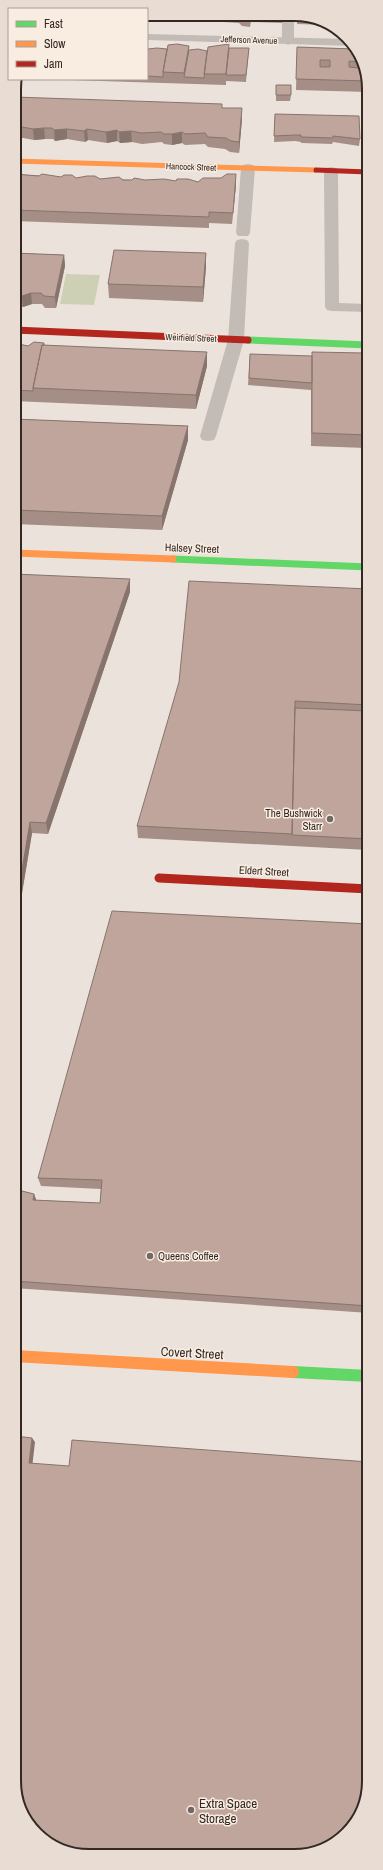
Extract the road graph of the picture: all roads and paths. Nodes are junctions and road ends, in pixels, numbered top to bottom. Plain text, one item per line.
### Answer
1 (288, 21) edge
2 (148, 37) edge
3 (288, 41) junction
4 (344, 43) edge
5 (21, 161) edge
6 (248, 168) junction
7 (331, 171) junction
8 (362, 172) edge
9 (362, 308) edge
10 (21, 330) edge
11 (236, 340) junction
12 (362, 345) edge
13 (208, 436) dead end
14 (21, 553) edge
15 (362, 567) edge
16 (159, 878) dead end
17 (362, 888) edge
18 (21, 1356) edge
19 (362, 1376) edge

1 - 3 street
2 - 3 street, Jefferson Avenue
3 - 4 street, Jefferson Avenue
5 - 6 street, Hancock Street
6 - 7 street, Hancock Street
6 - 11 street
7 - 8 street, Hancock Street
7 - 9 street
10 - 11 street, Weirfield Street
11 - 12 street, Weirfield Street
11 - 13 street
14 - 15 street, Halsey Street
16 - 17 street, Eldert Street
18 - 19 street, Covert Street

